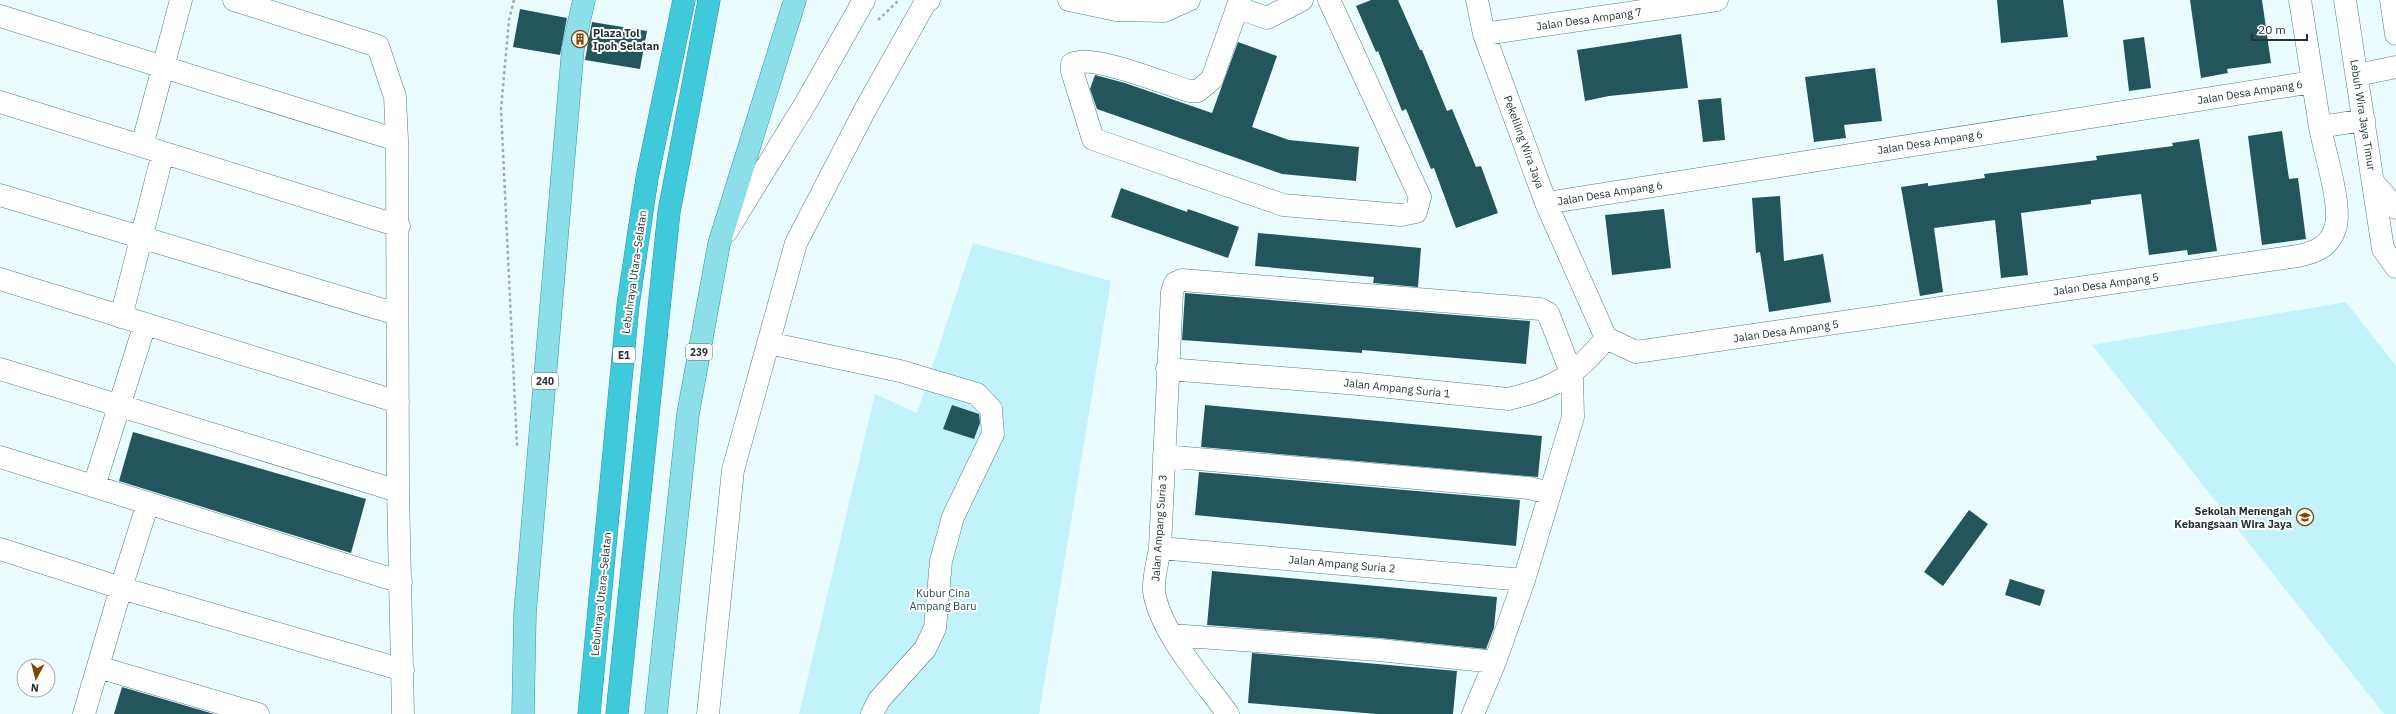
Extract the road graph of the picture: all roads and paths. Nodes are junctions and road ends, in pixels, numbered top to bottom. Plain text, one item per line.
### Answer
1 (180, 0) edge
2 (234, 0) edge
3 (514, 0) edge
4 (584, 0) edge
5 (684, 0) edge
6 (709, 0) edge
7 (795, 0) edge
8 (864, 0) edge
9 (929, 0) edge
10 (1069, 0) edge
11 (1189, 0) edge
12 (1302, 0) edge
13 (1329, 0) edge
14 (1477, 0) edge
15 (1717, 0) edge
16 (2300, 0) edge
17 (2345, 0) edge
18 (2391, 0) edge
19 (1239, 4) edge
20 (0, 16) edge
21 (1484, 34) junction
22 (2396, 34) edge
23 (164, 67) junction
24 (2396, 67) edge
25 (2357, 75) junction
26 (2313, 82) junction
27 (0, 102) edge
28 (2364, 120) junction
29 (2320, 127) junction
30 (397, 140) junction
31 (142, 146) junction
32 (163, 153) junction
33 (2373, 182) junction
34 (0, 195) edge
35 (1546, 203) junction
36 (2396, 208) edge
37 (398, 226) junction
38 (142, 238) junction
39 (718, 244) junction
40 (2396, 267) edge
41 (0, 280) edge
42 (397, 314) junction
43 (121, 317) junction
44 (145, 324) junction
45 (1606, 338) junction
46 (768, 342) junction
47 (0, 369) edge
48 (1167, 369) junction
49 (1572, 375) junction
50 (398, 402) junction
51 (120, 406) junction
52 (518, 447) dead end
53 (1164, 456) junction
54 (0, 457) edge
55 (94, 486) junction
56 (398, 491) junction
57 (1550, 493) junction
58 (148, 503) junction
59 (1160, 548) junction
60 (0, 549) edge
61 (1524, 580) junction
62 (401, 582) junction
63 (121, 588) junction
64 (1171, 635) junction
65 (1495, 662) junction
66 (98, 667) junction
67 (403, 670) junction
68 (84, 714) edge
69 (258, 714) edge
70 (403, 714) edge
71 (523, 714) edge
72 (589, 714) edge
73 (617, 714) edge
74 (656, 714) edge
75 (708, 714) edge
76 (872, 714) edge
77 (1228, 714) edge
78 (1473, 714) edge

1 - 23 street
2 - 30 street
3 - 52 path
4 - 71 main road, 240
5 - 72 highway, Lebuhraya Utara–Selatan / E1
6 - 73 highway
7 - 39 main road, 239
8 - 39 street
9 - 46 street
10 - 11 street
12 - 19 street
13 - 19 street
14 - 21 street, Pekeliling Wira Jaya
15 - 21 street, Jalan Desa Ampang 7
16 - 26 street, Jalan Desa Ampang 5
17 - 25 street, Lebuh Wira Jaya Timur
18 - 22 street
20 - 23 street
21 - 35 street, Pekeliling Wira Jaya
23 - 30 street
23 - 31 street
24 - 25 street
25 - 28 street, Lebuh Wira Jaya Timur
26 - 29 street, Jalan Desa Ampang 5
26 - 35 street, Jalan Desa Ampang 6
27 - 31 street
28 - 29 street
28 - 33 street, Lebuh Wira Jaya Timur
29 - 45 street, Jalan Desa Ampang 5
30 - 37 street
31 - 32 street
32 - 37 street
32 - 38 street
33 - 36 street
33 - 40 street, Lebuh Wira Jaya Timur
34 - 38 street
35 - 45 street, Pekeliling Wira Jaya
37 - 42 street
38 - 42 street
38 - 43 street
39 - 74 main road, 239
41 - 43 street
42 - 50 street
43 - 44 street
44 - 50 street
44 - 51 street
45 - 49 street, Jalan Ampang Suria 1
46 - 75 street
46 - 76 street
47 - 51 street
48 - 49 street, Jalan Ampang Suria 1
48 - 49 street, Jalan Ampang Suria 3
48 - 53 street, Jalan Ampang Suria 3
49 - 57 street, Jalan Ampang Suria 3
50 - 56 street
51 - 55 street
51 - 56 street
53 - 57 street
53 - 59 street, Jalan Ampang Suria 3
54 - 55 street
55 - 58 street
56 - 62 street
57 - 61 street, Jalan Ampang Suria 3
58 - 62 street
58 - 63 street
59 - 61 street, Jalan Ampang Suria 2
59 - 64 street, Jalan Ampang Suria 3
60 - 63 street
61 - 65 street, Jalan Ampang Suria 3
62 - 67 street
63 - 66 street
63 - 67 street
64 - 65 street
64 - 77 street, Jalan Ampang Suria 3
65 - 78 street, Jalan Ampang Suria 3
66 - 68 street
66 - 69 street
67 - 70 street

